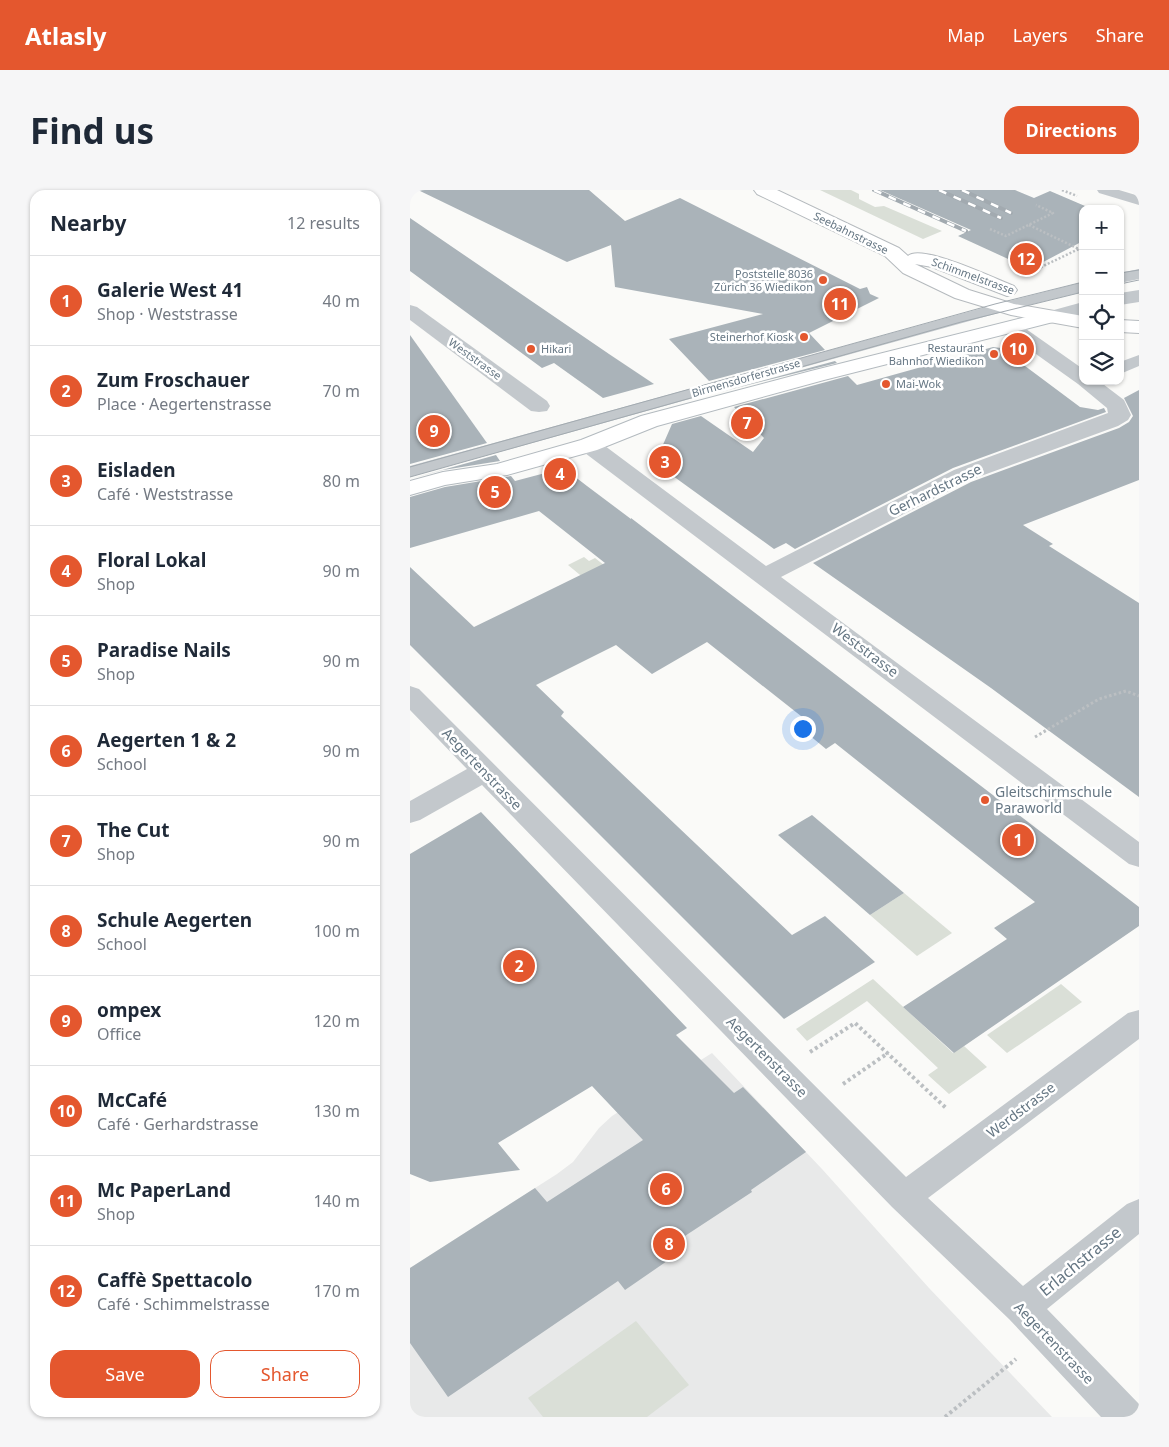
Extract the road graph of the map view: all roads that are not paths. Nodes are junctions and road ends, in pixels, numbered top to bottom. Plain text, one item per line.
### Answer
1 (763, 190) edge
2 (1104, 190) edge
3 (1139, 201) edge
4 (892, 252) junction
5 (1139, 274) edge
6 (1124, 277) edge
7 (1079, 288) edge
8 (1139, 296) edge
9 (1038, 297) junction
10 (1124, 298) edge
11 (1079, 303) edge
12 (1003, 307) junction
13 (1124, 307) edge
14 (1079, 309) edge
15 (1139, 309) edge
16 (410, 311) edge
17 (1050, 317) junction
18 (1079, 321) edge
19 (1124, 326) edge
20 (1012, 328) junction
21 (1139, 328) edge
22 (1139, 360) edge
23 (1124, 367) edge
24 (1079, 375) edge
25 (1093, 385) edge
26 (539, 406) dead end
27 (589, 445) junction
28 (410, 472) edge
29 (410, 488) edge
30 (765, 576) junction
31 (410, 695) edge
32 (484, 772) junction
33 (410, 814) edge
34 (1139, 857) edge
35 (1139, 1022) edge
36 (904, 1197) junction
37 (1139, 1214) edge
38 (1022, 1308) junction
39 (1126, 1417) edge

1 - 4 main road, Seebahnstrasse
2 - 3 lane
4 - 9 main road, Schimmelstrasse
4 - 12 main road, Seebahnstrasse
5 - 6 lane
7 - 9 lane, Birmensdorferstrasse
8 - 10 street
9 - 11 main road, Schimmelstrasse
9 - 12 lane, Birmensdorferstrasse
12 - 17 main road, Seebahnstrasse
12 - 28 lane, Birmensdorferstrasse
13 - 15 main road
14 - 17 street, Birmensdorferstrasse
16 - 26 street, Weststrasse
17 - 18 main road
17 - 20 main road, Birmensdorferstrasse
19 - 21 main road
20 - 24 street, Gerhardstrasse
20 - 27 main road, Birmensdorferstrasse
22 - 23 lane
25 - 30 street, Gerhardstrasse
27 - 29 main road, Birmensdorferstrasse
27 - 30 street, Weststrasse
30 - 34 street, Weststrasse
31 - 32 street, Aegertenstrasse
32 - 33 street
32 - 36 street, Aegertenstrasse
35 - 36 street, Werdstrasse
36 - 38 street, Aegertenstrasse
37 - 38 street, Erlachstrasse
38 - 39 street, Aegertenstrasse

